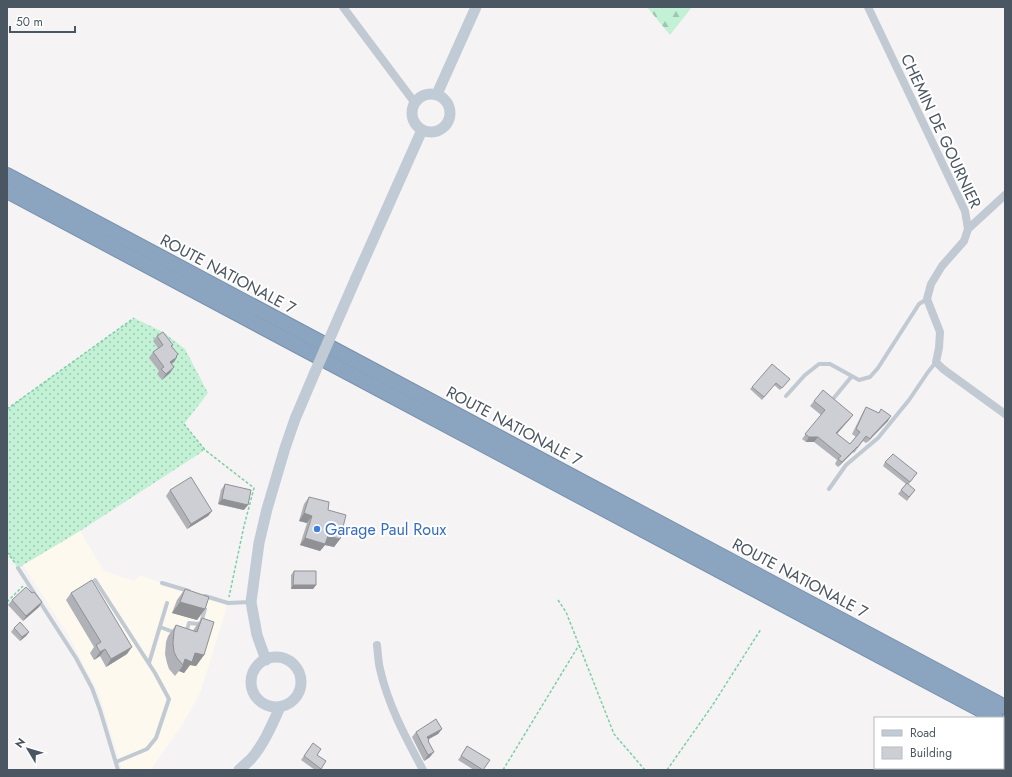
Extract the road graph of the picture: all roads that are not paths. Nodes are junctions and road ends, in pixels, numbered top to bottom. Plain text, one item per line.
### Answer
1 (343, 7) edge
2 (476, 7) edge
3 (868, 7) edge
4 (437, 94) junction
5 (415, 103) junction
6 (422, 130) junction
7 (7, 175) edge
8 (7, 191) edge
9 (1005, 195) edge
10 (968, 229) junction
11 (927, 299) junction
12 (936, 362) junction
13 (852, 376) junction
14 (786, 396) dead end
15 (833, 399) edge
16 (1005, 414) edge
17 (830, 489) dead end
18 (18, 568) road end
19 (95, 580) dead end
20 (162, 583) dead end
21 (192, 592) edge
22 (199, 594) edge
23 (251, 602) junction
24 (167, 603) dead end
25 (205, 608) edge
26 (202, 620) junction
27 (209, 622) edge
28 (160, 627) junction
29 (178, 634) edge
30 (184, 636) edge
31 (377, 645) dead end
32 (266, 660) junction
33 (148, 663) junction
34 (1005, 706) edge
35 (280, 707) junction
36 (994, 717) edge
37 (116, 762) junction
38 (118, 770) edge
39 (239, 770) edge
40 (423, 770) edge

1 - 5 street
2 - 4 main road
3 - 10 street, CHEMIN DE GOURNIER
4 - 5 main road
4 - 6 main road
5 - 6 main road
6 - 23 main road, bridge
7 - 34 highway, ROUTE NATIONALE 7
8 - 36 highway, ROUTE NATIONALE 7
9 - 10 street
10 - 11 street, CHEMIN DE GOURNIER
11 - 12 street
11 - 13 lane
12 - 16 street
12 - 17 lane
13 - 14 lane
13 - 15 lane
18 - 37 lane
19 - 33 lane
20 - 21 lane
22 - 23 lane
23 - 32 main road
24 - 28 lane
25 - 26 lane
26 - 27 lane
26 - 30 lane
28 - 29 lane
28 - 33 lane
31 - 40 street
32 - 35 main road
32 - 35 main road
33 - 37 lane
35 - 39 main road
37 - 38 lane

